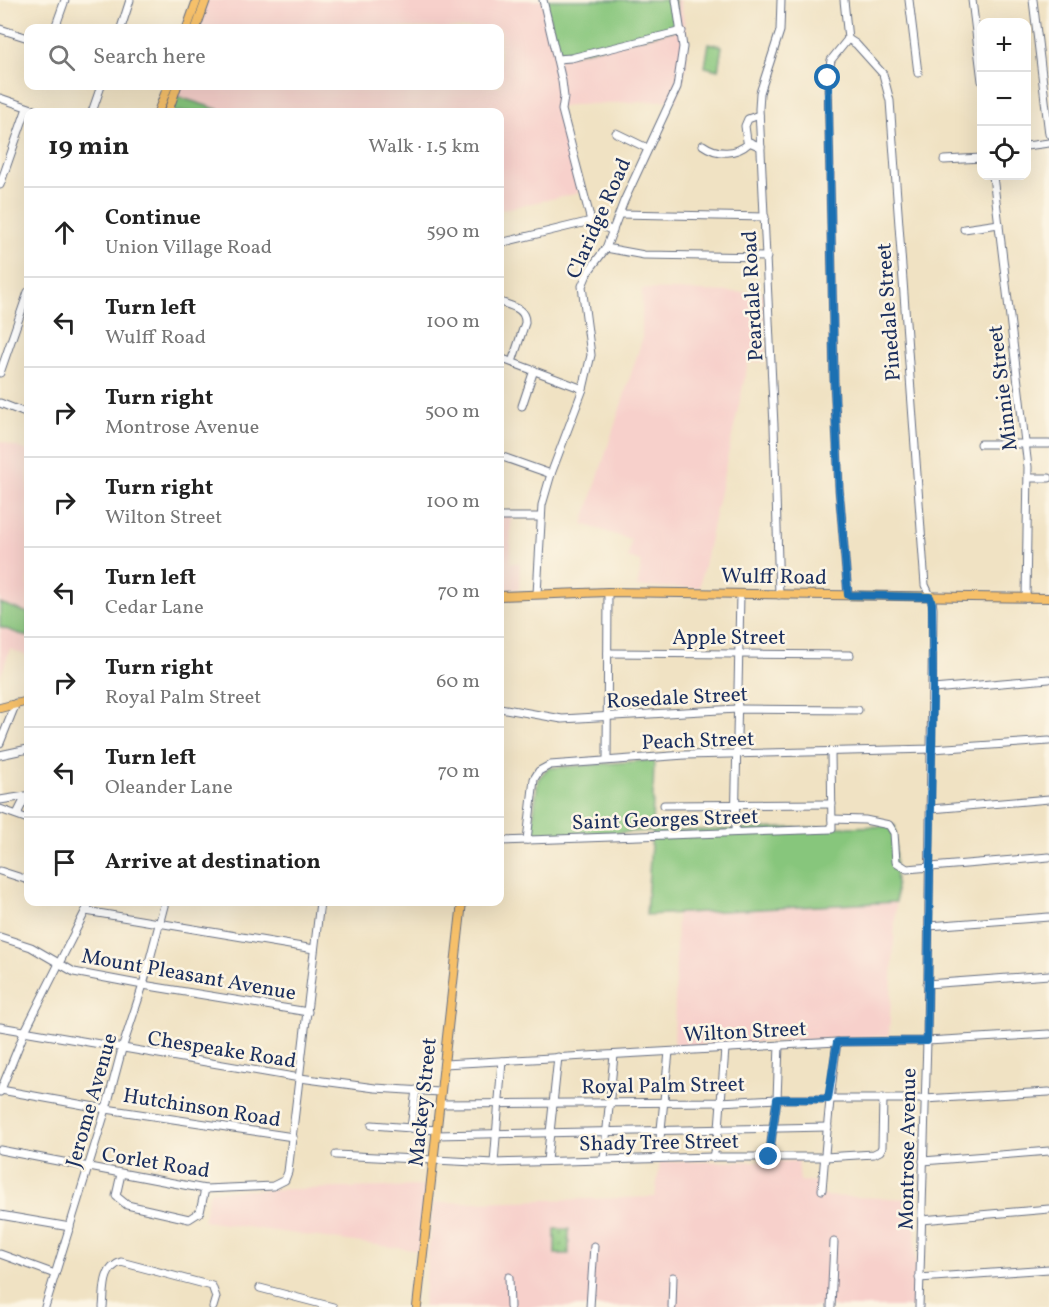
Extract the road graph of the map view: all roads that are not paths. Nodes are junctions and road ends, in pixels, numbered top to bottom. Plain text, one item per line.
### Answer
1 (65, 0) edge
2 (130, 0) edge
3 (197, 0) edge
4 (206, 0) edge
5 (543, 0) edge
6 (676, 0) edge
7 (781, 0) edge
8 (844, 0) edge
9 (909, 0) edge
10 (972, 0) edge
11 (1033, 0) edge
12 (57, 24) edge
13 (122, 24) edge
14 (188, 24) edge
15 (197, 24) edge
16 (0, 29) edge
17 (682, 31) junction
18 (24, 37) edge
19 (848, 39) junction
20 (571, 58) junction
21 (557, 59) junction
22 (559, 69) junction
23 (918, 72) dead end
24 (980, 72) edge
25 (100, 90) edge
26 (166, 90) edge
27 (176, 90) edge
28 (0, 98) edge
29 (27, 108) edge
30 (93, 108) edge
31 (160, 108) edge
32 (169, 108) edge
33 (24, 115) edge
34 (759, 115) junction
35 (616, 134) dead end
36 (1049, 134) edge
37 (749, 143) junction
38 (1049, 143) edge
39 (703, 145) dead end
40 (1031, 145) edge
41 (761, 147) junction
42 (648, 148) junction
43 (977, 158) edge
44 (944, 160) dead end
45 (3, 166) edge
46 (994, 180) edge
47 (0, 185) edge
48 (620, 214) junction
49 (765, 217) junction
50 (591, 221) junction
51 (999, 224) junction
52 (964, 229) dead end
53 (613, 231) junction
54 (504, 242) edge
55 (606, 248) junction
56 (767, 257) junction
57 (24, 304) edge
58 (504, 304) edge
59 (504, 359) edge
60 (512, 362) junction
61 (534, 370) junction
62 (0, 373) edge
63 (583, 389) junction
64 (0, 403) edge
65 (522, 406) dead end
66 (24, 412) edge
67 (980, 444) dead end
68 (1025, 444) junction
69 (1049, 444) edge
70 (504, 457) edge
71 (551, 474) junction
72 (1029, 478) junction
73 (1049, 478) edge
74 (504, 517) edge
75 (541, 517) junction
76 (608, 592) junction
77 (537, 594) junction
78 (740, 594) junction
79 (778, 595) junction
80 (848, 595) junction
81 (504, 597) edge
82 (930, 597) junction
83 (1026, 598) junction
84 (1049, 598) edge
85 (608, 653) junction
86 (739, 653) junction
87 (849, 655) dead end
88 (1049, 679) edge
89 (933, 689) junction
90 (24, 702) edge
91 (16, 703) junction
92 (0, 708) edge
93 (504, 709) edge
94 (737, 709) junction
95 (858, 710) dead end
96 (608, 716) junction
97 (1049, 741) edge
98 (0, 743) edge
99 (932, 749) junction
100 (24, 750) edge
101 (831, 752) junction
102 (736, 754) junction
103 (0, 755) edge
104 (608, 760) junction
105 (24, 796) edge
106 (1049, 799) edge
107 (0, 800) edge
108 (24, 801) edge
109 (735, 804) junction
110 (832, 804) junction
111 (664, 805) dead end
112 (0, 809) edge
113 (931, 809) junction
114 (17, 814) junction
115 (24, 817) edge
116 (832, 819) junction
117 (735, 832) junction
118 (527, 840) junction
119 (504, 841) edge
120 (1049, 857) edge
121 (930, 866) junction
122 (0, 871) edge
123 (24, 879) edge
124 (88, 906) edge
125 (164, 906) edge
126 (319, 906) edge
127 (462, 906) edge
128 (86, 911) junction
129 (1049, 917) edge
130 (159, 923) junction
131 (928, 926) junction
132 (0, 937) edge
133 (314, 949) junction
134 (60, 963) junction
135 (1049, 975) edge
136 (927, 984) junction
137 (143, 986) junction
138 (308, 1012) junction
139 (0, 1027) edge
140 (25, 1031) junction
141 (1049, 1034) edge
142 (927, 1041) junction
143 (837, 1042) junction
144 (779, 1045) junction
145 (122, 1049) junction
146 (725, 1049) junction
147 (669, 1052) junction
148 (614, 1055) junction
149 (558, 1058) junction
150 (502, 1061) junction
151 (444, 1064) junction
152 (300, 1078) junction
153 (416, 1090) junction
154 (1, 1091) edge
155 (440, 1092) junction
156 (1049, 1092) edge
157 (883, 1098) junction
158 (777, 1099) junction
159 (828, 1099) junction
160 (924, 1099) junction
161 (664, 1102) junction
162 (720, 1102) junction
163 (609, 1103) junction
164 (440, 1104) junction
165 (499, 1104) junction
166 (554, 1104) junction
167 (106, 1109) junction
168 (372, 1125) dead end
169 (828, 1126) junction
170 (774, 1127) junction
171 (411, 1128) junction
172 (718, 1128) junction
173 (661, 1129) junction
174 (606, 1132) junction
175 (437, 1133) junction
176 (496, 1133) junction
177 (551, 1133) junction
178 (292, 1137) junction
179 (0, 1150) edge
180 (1049, 1151) edge
181 (336, 1155) dead end
182 (714, 1157) junction
183 (769, 1157) junction
184 (825, 1157) junction
185 (658, 1158) junction
186 (604, 1159) junction
187 (434, 1161) junction
188 (547, 1161) junction
189 (923, 1161) junction
190 (494, 1163) junction
191 (88, 1167) junction
192 (122, 1174) junction
193 (205, 1188) junction
194 (822, 1190) dead end
195 (1049, 1209) edge
196 (0, 1215) edge
197 (922, 1220) junction
198 (70, 1227) junction
199 (834, 1242) dead end
200 (594, 1246) dead end
201 (0, 1254) edge
202 (1049, 1269) edge
203 (55, 1274) junction
204 (509, 1277) dead end
205 (673, 1277) dead end
206 (920, 1278) junction
207 (260, 1288) dead end
208 (45, 1307) edge
209 (103, 1307) edge
210 (213, 1307) edge
211 (333, 1307) edge
212 (417, 1307) edge
213 (510, 1307) edge
214 (590, 1307) edge
215 (672, 1307) edge
216 (831, 1307) edge
217 (919, 1307) edge

1 - 12 street
2 - 13 street
3 - 14 main road
4 - 15 main road
5 - 21 street
6 - 17 street, Claridge Road
7 - 34 street, Peardale Road
8 - 19 street
9 - 23 street
10 - 24 street
11 - 36 street
16 - 18 street
17 - 20 street
17 - 42 street, Claridge Road
19 - 80 street
19 - 82 street, Pinedale Street
20 - 21 street
20 - 22 street
21 - 22 street
22 - 50 street
25 - 30 street
26 - 31 main road
27 - 32 main road
28 - 29 street
33 - 45 street
34 - 37 street
34 - 41 street, Peardale Road
35 - 42 street
37 - 39 street
37 - 41 street
38 - 40 street
41 - 49 street, Peardale Road
42 - 48 street, Claridge Road
43 - 44 street
45 - 47 street
46 - 51 street, Minnie Street
48 - 49 street
48 - 53 street, Claridge Road
49 - 56 street, Peardale Road
50 - 53 street
50 - 54 street
51 - 52 street
51 - 68 street, Minnie Street
53 - 55 street, Claridge Road
55 - 56 street
55 - 63 street, Claridge Road
56 - 79 street, Peardale Road
57 - 62 street
58 - 60 street
59 - 60 street
60 - 61 street
61 - 63 street
61 - 65 street
63 - 71 street, Claridge Road
64 - 66 street
67 - 68 street
68 - 69 street
68 - 72 street, Minnie Street
70 - 71 street
71 - 75 street, Claridge Road
72 - 73 street
72 - 83 street, Minnie Street
74 - 75 street
75 - 77 street, Claridge Road
76 - 77 main road, Wulff Road
76 - 78 main road, Wulff Road
76 - 85 street
77 - 81 main road, Wulff Road
78 - 79 main road, Wulff Road
78 - 86 street
79 - 80 main road, Wulff Road
80 - 82 main road, Wulff Road
82 - 83 main road, Wulff Road
82 - 89 street, Montrose Avenue
83 - 84 main road, Wulff Road
85 - 86 street, Apple Street
85 - 96 street
86 - 87 street, Apple Street
86 - 94 street
88 - 89 street
89 - 99 street, Montrose Avenue
90 - 91 main road
91 - 92 main road
91 - 98 street
93 - 96 street, Rosedale Street
94 - 95 street, Rosedale Street
94 - 96 street, Rosedale Street
94 - 102 street
96 - 104 street
97 - 99 street, Peach Street
99 - 101 street, Peach Street
99 - 113 street, Montrose Avenue
100 - 103 street
101 - 102 street, Peach Street
101 - 110 street
102 - 104 street, Peach Street
102 - 109 street
104 - 118 street, Peach Street
105 - 107 street
106 - 113 street
108 - 114 street
109 - 110 street
109 - 111 street
109 - 117 street
110 - 116 street
112 - 114 street
113 - 121 street, Montrose Avenue
114 - 115 street
116 - 117 street, Saint Georges Street
116 - 121 street
117 - 118 street, Saint Georges Street
118 - 119 street, Saint Georges Street
120 - 121 street
121 - 131 street, Montrose Avenue
122 - 123 street
124 - 128 street
125 - 130 street, Jerome Avenue
126 - 133 street
127 - 151 main road, Mackey Street
128 - 130 street
128 - 134 street
129 - 131 street
130 - 133 street
130 - 137 street, Jerome Avenue
131 - 136 street, Montrose Avenue
132 - 134 street, Mount Pleasant Avenue
133 - 138 street
134 - 137 street, Mount Pleasant Avenue
134 - 140 street
135 - 136 street
136 - 142 street, Montrose Avenue
137 - 138 street, Mount Pleasant Avenue
137 - 145 street, Jerome Avenue
138 - 152 street
139 - 140 street, Chespeake Road
140 - 145 street, Chespeake Road
140 - 154 street
141 - 142 street, Wilton Street
142 - 143 street, Wilton Street
142 - 160 street, Montrose Avenue
143 - 144 street, Wilton Street
143 - 159 street
144 - 146 street, Wilton Street
144 - 158 street
145 - 152 street, Chespeake Road
145 - 167 street, Jerome Avenue
146 - 147 street, Wilton Street
146 - 162 street
147 - 148 street, Wilton Street
147 - 161 street
148 - 149 street, Wilton Street
148 - 163 street
149 - 150 street, Wilton Street
149 - 166 street
150 - 151 street, Wilton Street
150 - 165 street
151 - 155 main road, Mackey Street
152 - 153 street, Chespeake Road
152 - 178 street
153 - 155 street, Chespeake Road
153 - 171 street
154 - 167 street, Hutchinson Road
155 - 164 main road, Mackey Street
156 - 160 street, Royal Palm Street
157 - 159 street, Royal Palm Street
157 - 160 street, Royal Palm Street
157 - 184 street, Shady Tree Street
158 - 159 street, Royal Palm Street
158 - 162 street, Royal Palm Street
158 - 170 street
159 - 169 street
160 - 189 street, Montrose Avenue
161 - 162 street, Royal Palm Street
161 - 163 street, Royal Palm Street
161 - 173 street
162 - 172 street
163 - 166 street, Royal Palm Street
163 - 174 street
164 - 165 street, Royal Palm Street
164 - 175 main road, Mackey Street
165 - 166 street, Royal Palm Street
165 - 176 street
166 - 177 street
167 - 178 street, Hutchinson Road
167 - 191 street, Jerome Avenue
168 - 171 street
169 - 170 street
169 - 184 street
170 - 172 street
170 - 183 street
171 - 175 street
172 - 173 street
172 - 182 street
173 - 174 street
173 - 185 street
174 - 177 street
174 - 186 street
175 - 176 street
175 - 187 main road, Mackey Street
176 - 177 street
176 - 190 street
177 - 188 street
178 - 193 street, Corlet Road
179 - 191 street, Corlet Road
180 - 189 street
181 - 187 street, Shady Tree Street
182 - 183 street, Shady Tree Street
182 - 185 street, Shady Tree Street
183 - 184 street, Shady Tree Street
184 - 194 street
185 - 186 street, Shady Tree Street
186 - 188 street, Shady Tree Street
187 - 190 street, Shady Tree Street
187 - 212 main road, Mackey Street
188 - 190 street, Shady Tree Street
189 - 197 street, Montrose Avenue
191 - 192 street, Corlet Road
191 - 198 street, Jerome Avenue
192 - 193 street, Corlet Road
192 - 193 street
195 - 197 street
196 - 198 street
197 - 206 street, Montrose Avenue
198 - 203 street, Jerome Avenue
199 - 216 street
200 - 214 street
201 - 203 street
202 - 206 street
203 - 208 street, Jerome Avenue
204 - 213 street
205 - 215 street
206 - 217 street, Montrose Avenue
207 - 211 street
209 - 210 street

